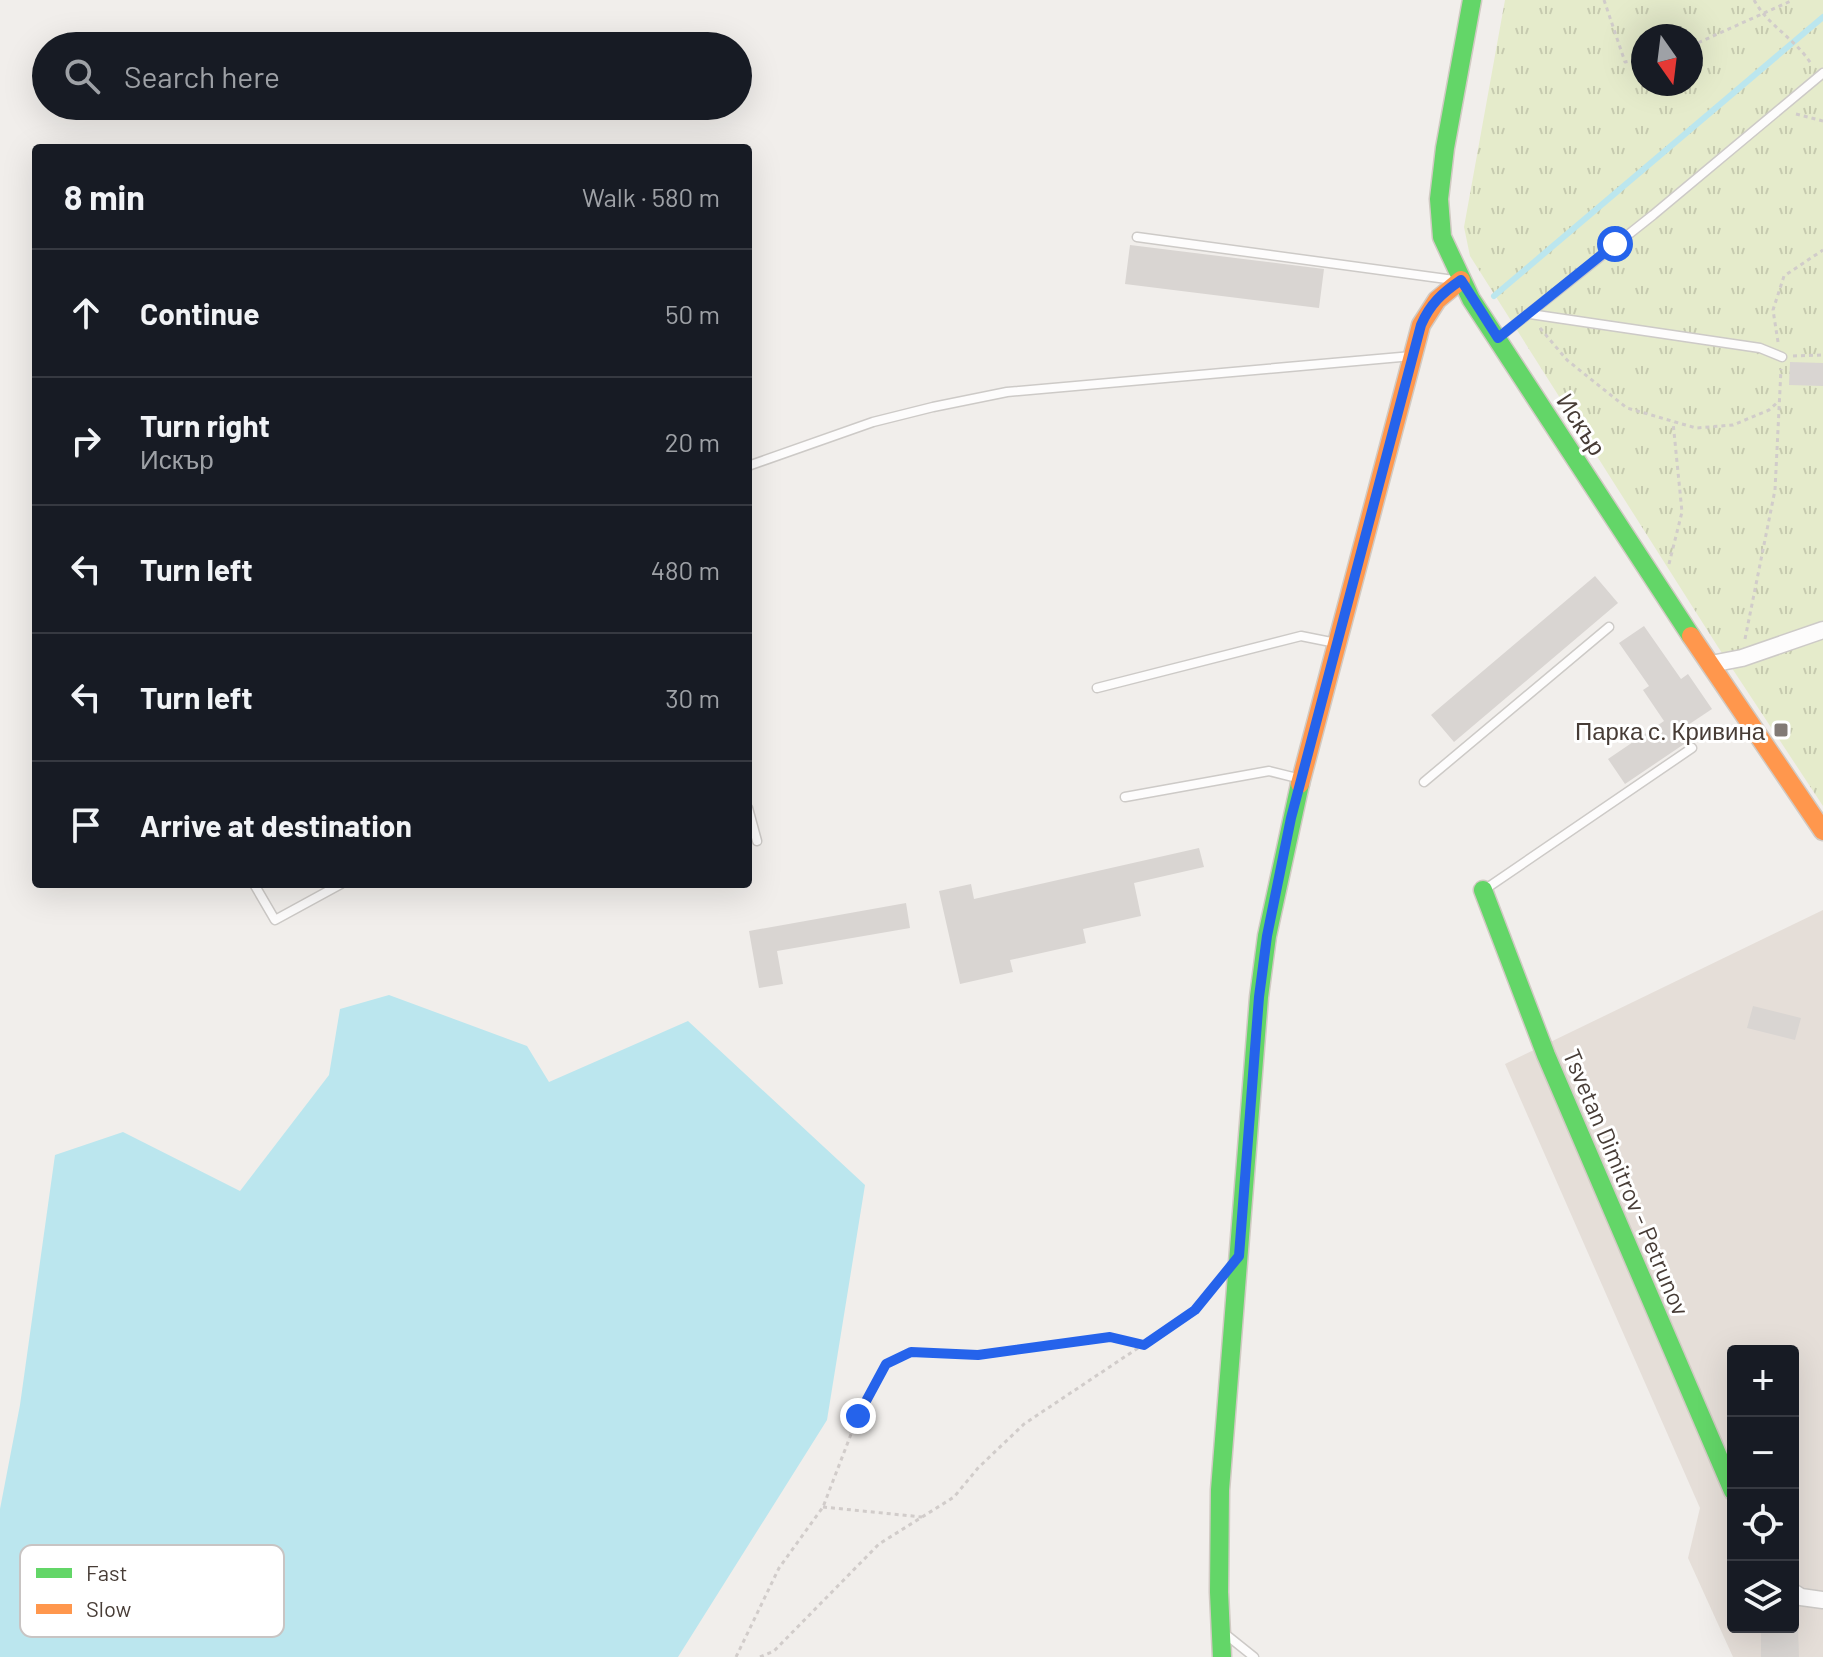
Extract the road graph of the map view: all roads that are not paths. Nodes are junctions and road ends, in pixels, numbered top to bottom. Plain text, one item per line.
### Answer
1 (1472, 0) edge
2 (1823, 70) edge
3 (1137, 237) dead end
4 (1461, 280) junction
5 (1530, 314) junction
6 (1498, 338) junction
7 (1413, 356) junction
8 (1782, 357) road end
9 (752, 465) edge
10 (1609, 627) dead end
11 (1823, 630) edge
12 (1337, 643) junction
13 (1711, 664) junction
14 (1097, 688) dead end
15 (1692, 748) dead end
16 (1302, 779) junction
17 (1424, 782) dead end
18 (1125, 797) dead end
19 (752, 823) edge
20 (1823, 831) edge
21 (757, 841) dead end
22 (256, 888) edge
23 (334, 888) edge
24 (1483, 890) joint
25 (1732, 1489) edge
26 (1799, 1594) edge
27 (1822, 1604) edge
28 (1221, 1630) junction
29 (1222, 1657) edge
30 (1254, 1657) edge

1 - 4 street, Искър
2 - 5 lane
3 - 4 lane
4 - 6 street, Искър
4 - 7 street
5 - 6 lane
5 - 8 lane
6 - 13 street, Искър
7 - 9 lane
7 - 12 street
10 - 17 lane
11 - 13 street
12 - 14 lane
12 - 16 street
13 - 20 street, Искър
15 - 24 lane
16 - 18 lane
16 - 28 street
19 - 21 lane
22 - 23 lane
24 - 25 street, Tsvetan Dimitrov - Petrunov
26 - 27 street
28 - 29 street
28 - 30 lane

